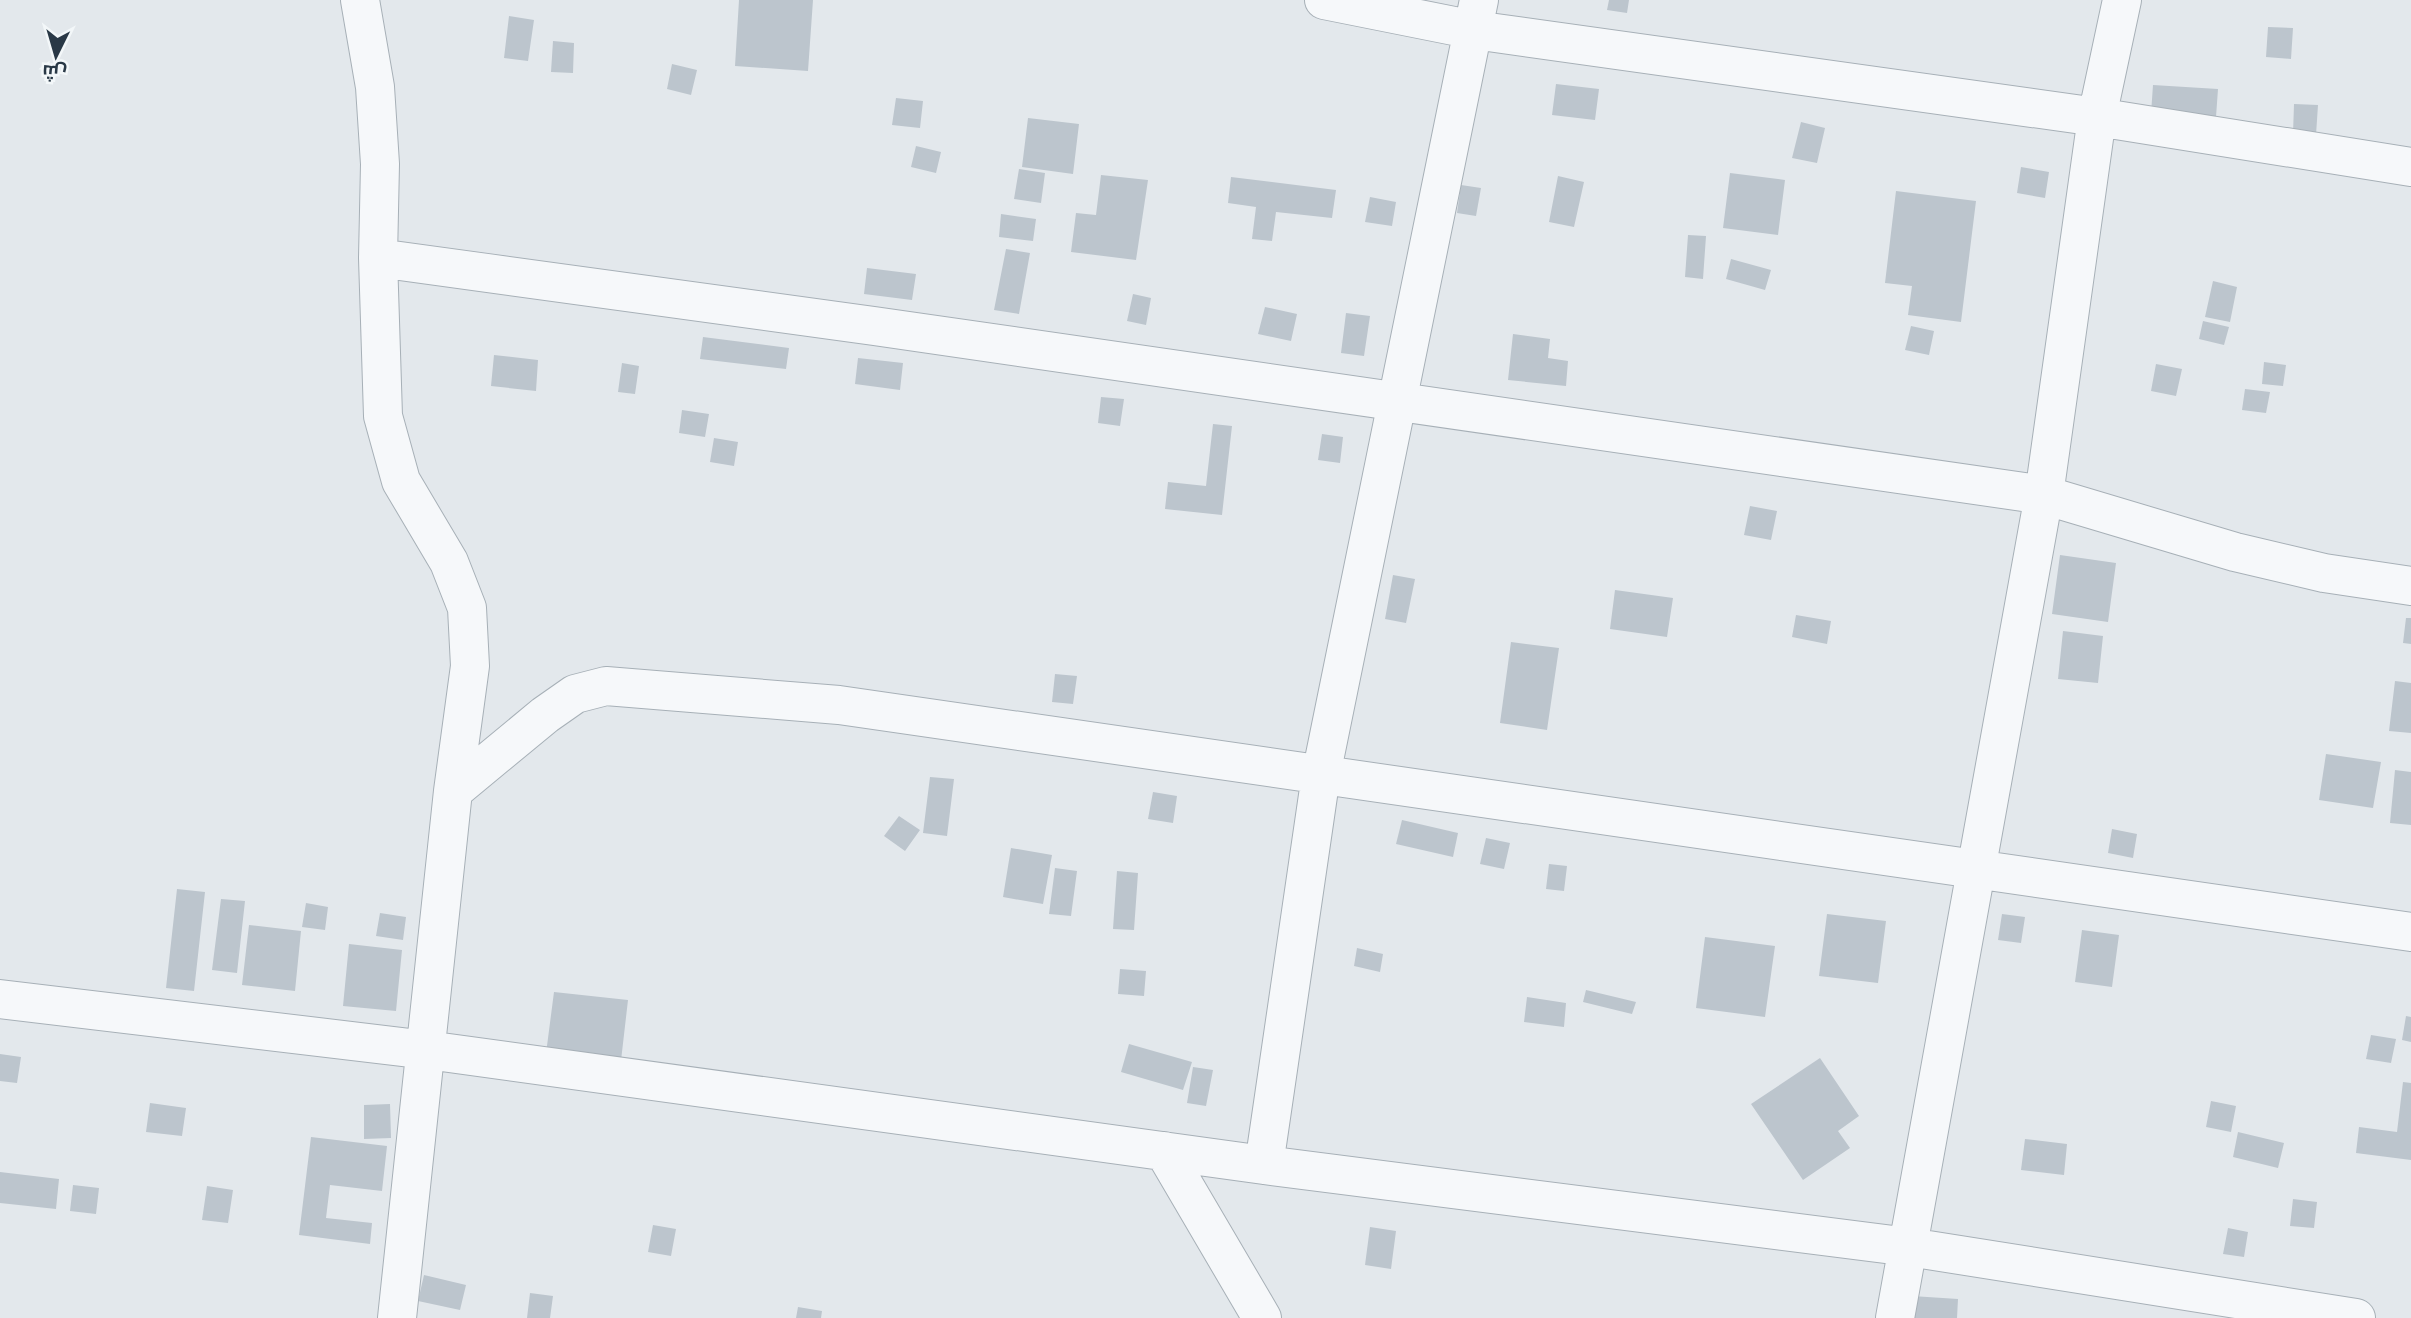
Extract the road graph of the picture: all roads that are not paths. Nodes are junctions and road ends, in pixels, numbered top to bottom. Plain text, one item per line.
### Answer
1 (360, 0) edge
2 (1324, 0) edge
3 (2122, 0) edge
4 (1477, 15) edge
5 (2096, 117) junction
6 (2411, 167) edge
7 (378, 258) junction
8 (1396, 401) junction
9 (2044, 495) junction
10 (2411, 586) edge
11 (1321, 775) junction
12 (453, 791) junction
13 (1975, 870) junction
14 (2411, 932) edge
15 (0, 999) edge
16 (427, 1050) junction
17 (1164, 1151) junction
18 (1264, 1165) junction
19 (1909, 1247) junction
20 (397, 1318) edge
21 (1262, 1318) edge
22 (1895, 1318) edge
23 (2356, 1318) edge

1 - 7 street
2 - 4 street
3 - 5 street
4 - 5 street
4 - 8 street
5 - 6 street
5 - 9 street
7 - 8 street
7 - 12 street
8 - 9 street
8 - 11 street
9 - 10 street
9 - 13 street
11 - 12 street
11 - 13 street
11 - 18 street
12 - 16 street
13 - 14 street
13 - 19 street
15 - 16 street
16 - 17 street
16 - 20 street
17 - 18 street
17 - 21 street
18 - 19 street
19 - 22 street
19 - 23 street

